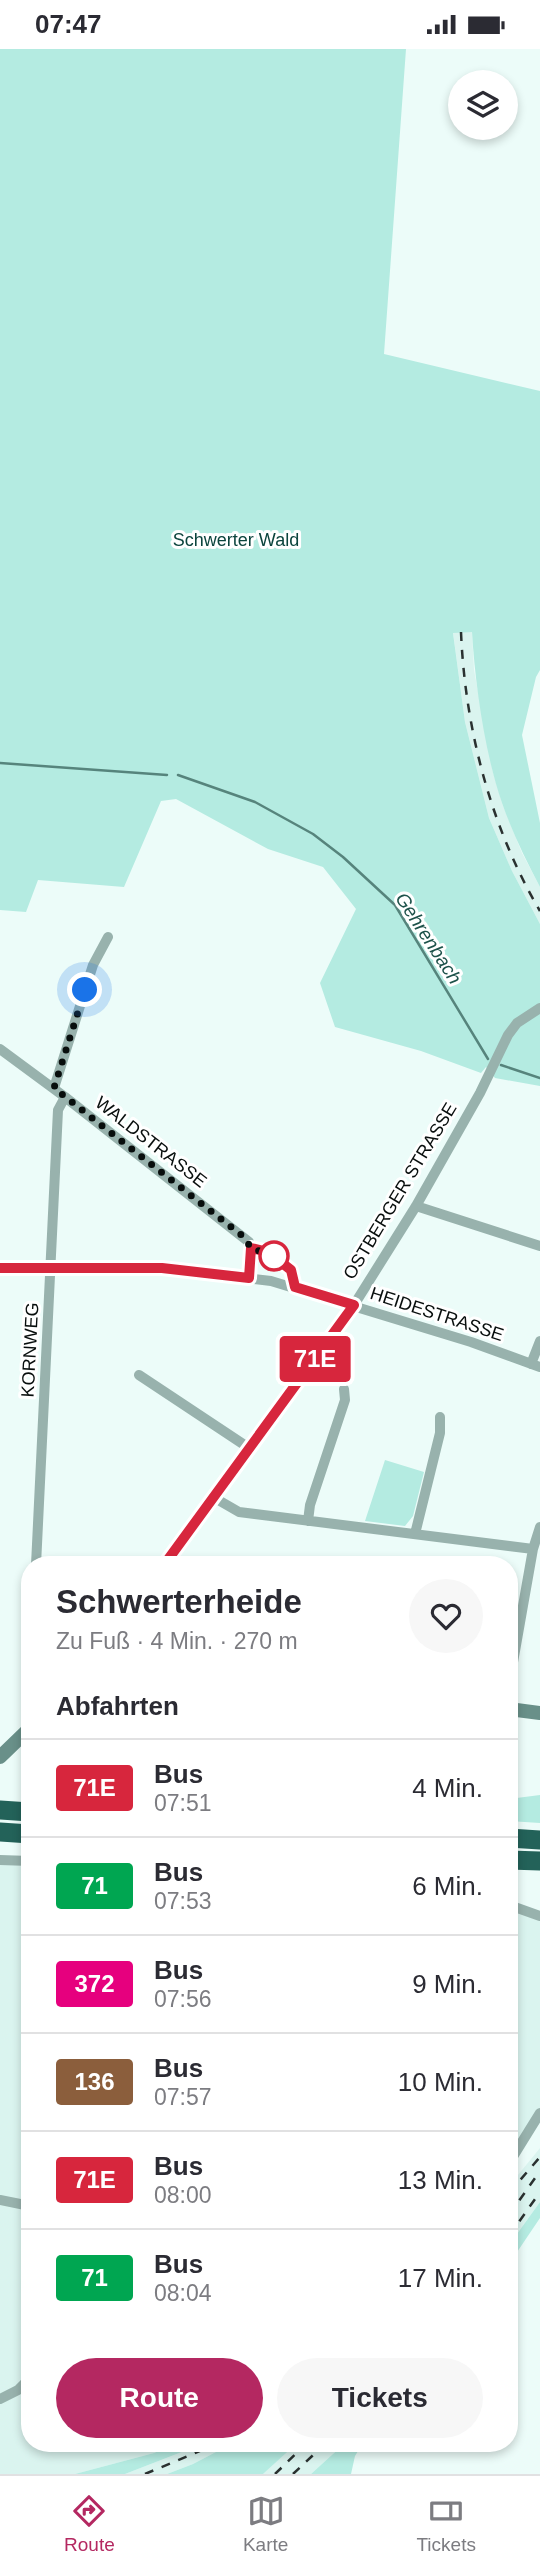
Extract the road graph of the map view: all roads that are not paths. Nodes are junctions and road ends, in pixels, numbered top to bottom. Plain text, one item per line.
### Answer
1 (108, 937) dead end
2 (540, 1008) edge
3 (0, 1049) edge
4 (54, 1088) junction
5 (65, 1097) junction
6 (416, 1206) junction
7 (540, 1246) edge
8 (0, 1268) edge
9 (52, 1268) junction
10 (249, 1278) junction
11 (354, 1305) junction
12 (540, 1341) edge
13 (536, 1365) edge
14 (139, 1375) dead end
15 (344, 1389) dead end
16 (440, 1417) dead end
17 (249, 1448) junction
18 (213, 1497) junction
19 (308, 1521) junction
20 (540, 1527) edge
21 (415, 1534) junction
22 (533, 1549) junction
23 (37, 1556) edge
24 (170, 1556) edge
25 (518, 1634) edge
26 (518, 1710) edge
27 (540, 1713) edge
28 (21, 1731) edge
29 (1, 1754) edge
30 (0, 1810) edge
31 (21, 1811) edge
32 (0, 1832) edge
33 (21, 1833) edge
34 (518, 1839) edge
35 (540, 1840) edge
36 (0, 1860) edge
37 (518, 1860) edge
38 (21, 1861) edge
39 (540, 1861) edge
40 (518, 1908) edge
41 (540, 1916) edge
42 (540, 2113) edge
43 (518, 2148) edge
44 (0, 2200) edge
45 (21, 2204) edge
46 (21, 2387) edge
47 (0, 2399) edge

1 - 4 street
2 - 6 street, OSTBERGER STRASSE
3 - 4 street, WALDSTRASSE
4 - 5 street, WALDSTRASSE
5 - 9 street, KORNWEG
5 - 10 street, WALDSTRASSE
6 - 7 street
6 - 11 street, OSTBERGER STRASSE
8 - 9 street, HEIDESTRASSE
9 - 10 street, HEIDESTRASSE
9 - 23 street, KORNWEG
10 - 11 street, HEIDESTRASSE
11 - 13 street, HEIDESTRASSE
11 - 17 street, OSTBERGER STRASSE
12 - 13 street, HEIDESTRASSE
14 - 17 street
15 - 19 street
16 - 21 street
17 - 18 street, OSTBERGER STRASSE
18 - 19 street
18 - 24 street, OSTBERGER STRASSE
19 - 21 street
20 - 22 street
21 - 22 street
22 - 25 street
26 - 27 street
28 - 29 street
30 - 31 highway
32 - 33 highway
34 - 35 highway
36 - 38 street
37 - 39 highway
40 - 41 street
42 - 43 street
44 - 45 street
46 - 47 street

